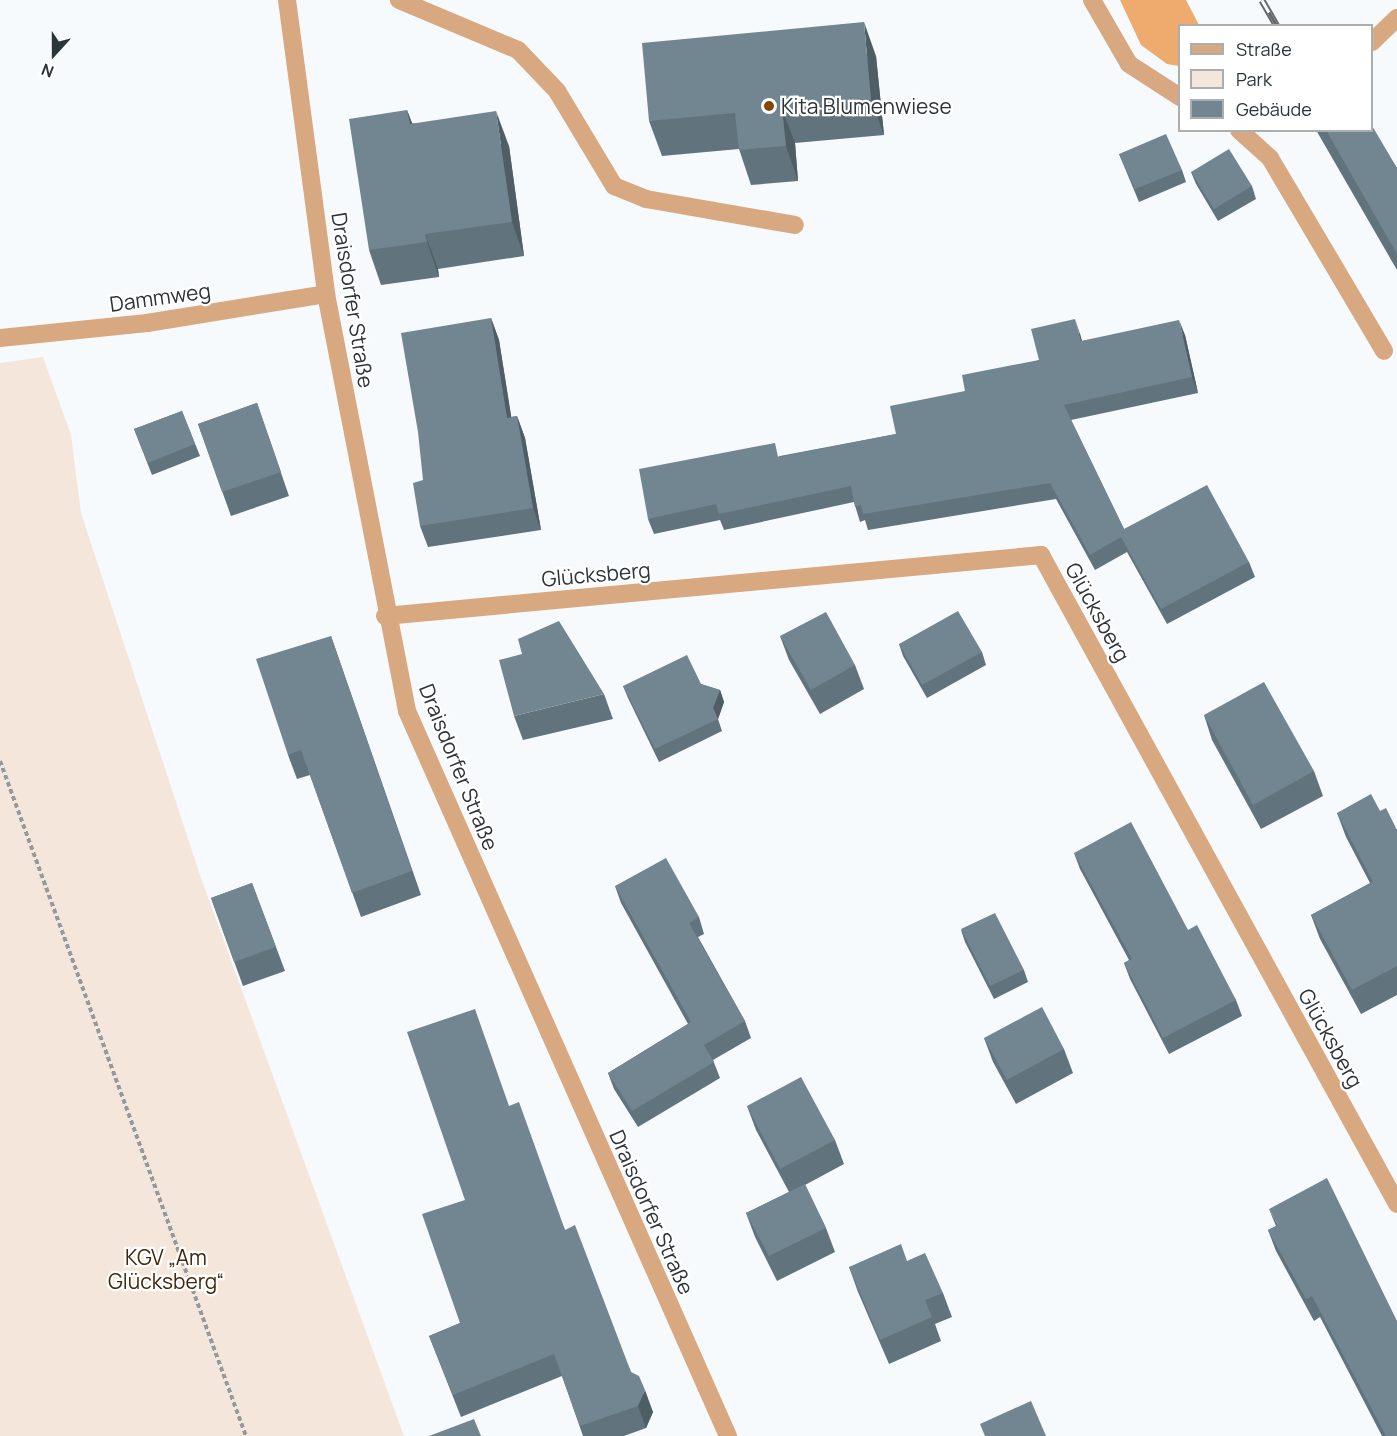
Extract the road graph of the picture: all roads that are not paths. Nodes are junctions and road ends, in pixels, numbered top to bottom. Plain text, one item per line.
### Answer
1 (287, 0) edge
2 (399, 0) edge
3 (1092, 0) edge
4 (1397, 18) edge
5 (1373, 40) edge
6 (1178, 96) edge
7 (1241, 132) edge
8 (795, 225) dead end
9 (326, 294) junction
10 (0, 338) edge
11 (1384, 351) dead end
12 (385, 616) junction
13 (1397, 1204) edge
14 (728, 1436) edge

1 - 9 street, Draisdorfer Straße
2 - 8 street
3 - 6 street
4 - 5 street
7 - 11 street
9 - 10 street, Dammweg
9 - 12 street, Draisdorfer Straße
12 - 13 street, Glücksberg
12 - 14 street, Draisdorfer Straße

